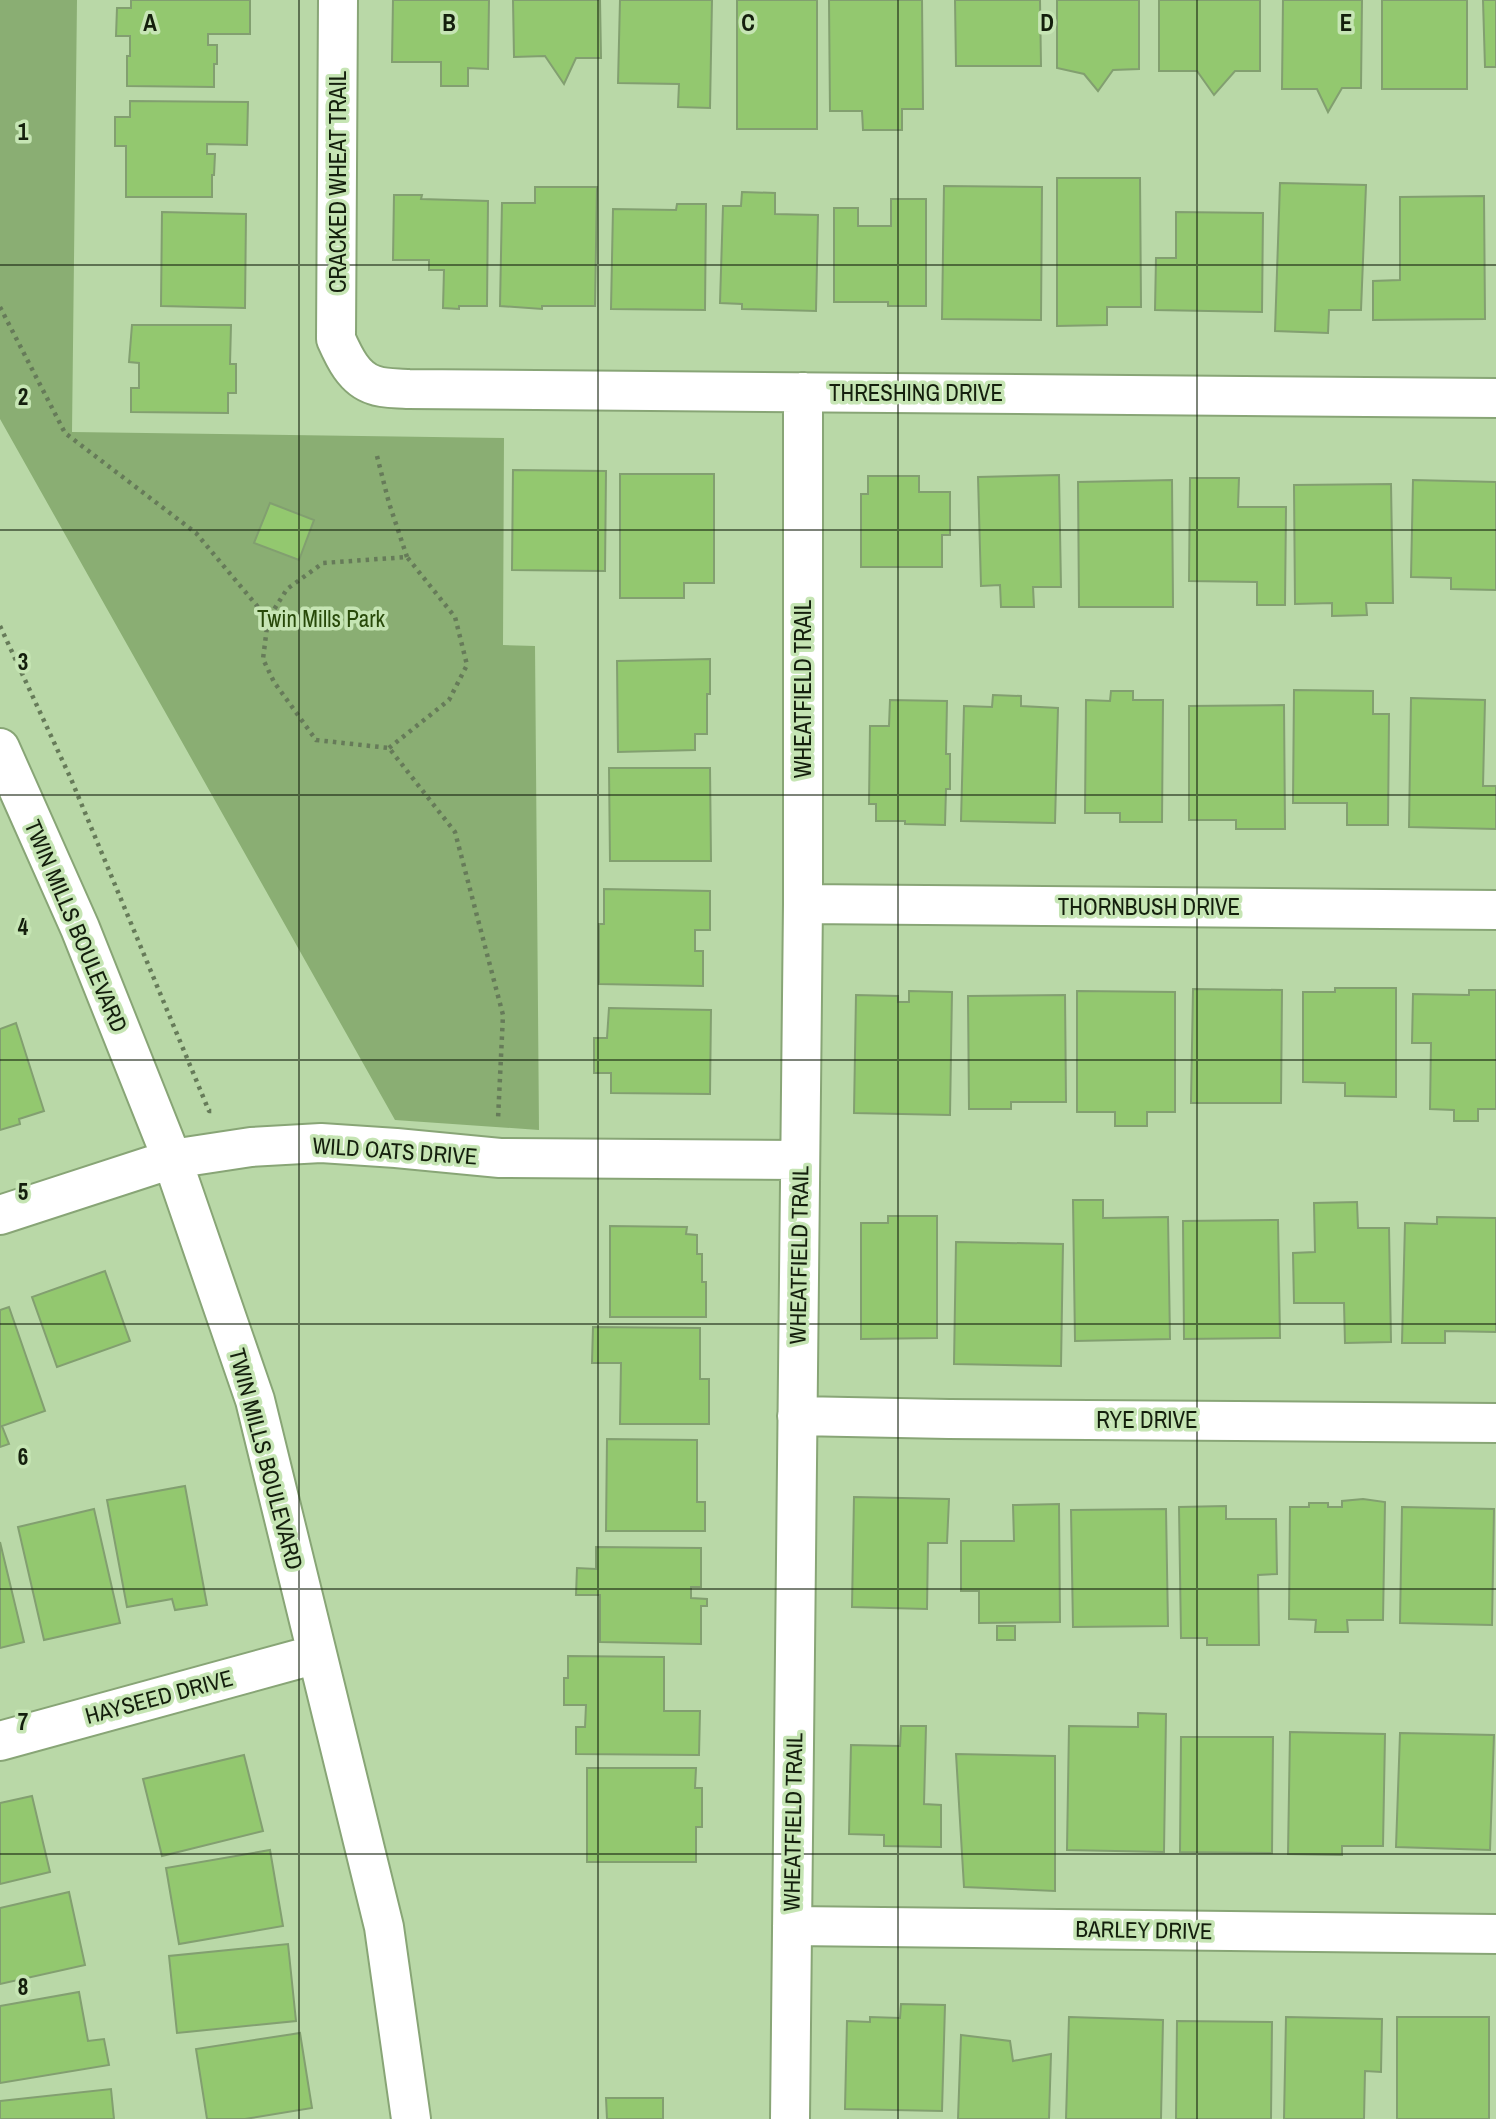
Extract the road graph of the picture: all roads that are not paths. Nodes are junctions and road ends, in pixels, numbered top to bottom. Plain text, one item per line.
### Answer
1 (338, 0) edge
2 (346, 362) joint
3 (803, 392) junction
4 (1496, 398) edge
5 (0, 748) edge
6 (803, 905) junction
7 (1496, 910) edge
8 (172, 1159) junction
9 (800, 1160) junction
10 (0, 1215) edge
11 (797, 1416) junction
12 (1496, 1423) edge
13 (317, 1654) junction
14 (0, 1741) edge
15 (792, 1926) junction
16 (1496, 1934) edge
17 (411, 2119) edge
18 (790, 2119) edge

1 - 2 street, CRACKED WHEAT TRAIL
2 - 3 street, THRESHING DRIVE
3 - 4 street, THRESHING DRIVE
3 - 6 street, WHEATFIELD TRAIL
5 - 8 street, TWIN MILLS BOULEVARD
6 - 7 street, THORNBUSH DRIVE
6 - 9 street, WHEATFIELD TRAIL
8 - 9 street, WILD OATS DRIVE
8 - 10 street, WILD OATS DRIVE
8 - 13 street, TWIN MILLS BOULEVARD
9 - 11 street, WHEATFIELD TRAIL
11 - 12 street, RYE DRIVE
11 - 15 street, WHEATFIELD TRAIL
13 - 14 street, HAYSEED DRIVE
13 - 17 street, TWIN MILLS BOULEVARD
15 - 16 street, BARLEY DRIVE
15 - 18 street, WHEATFIELD TRAIL

